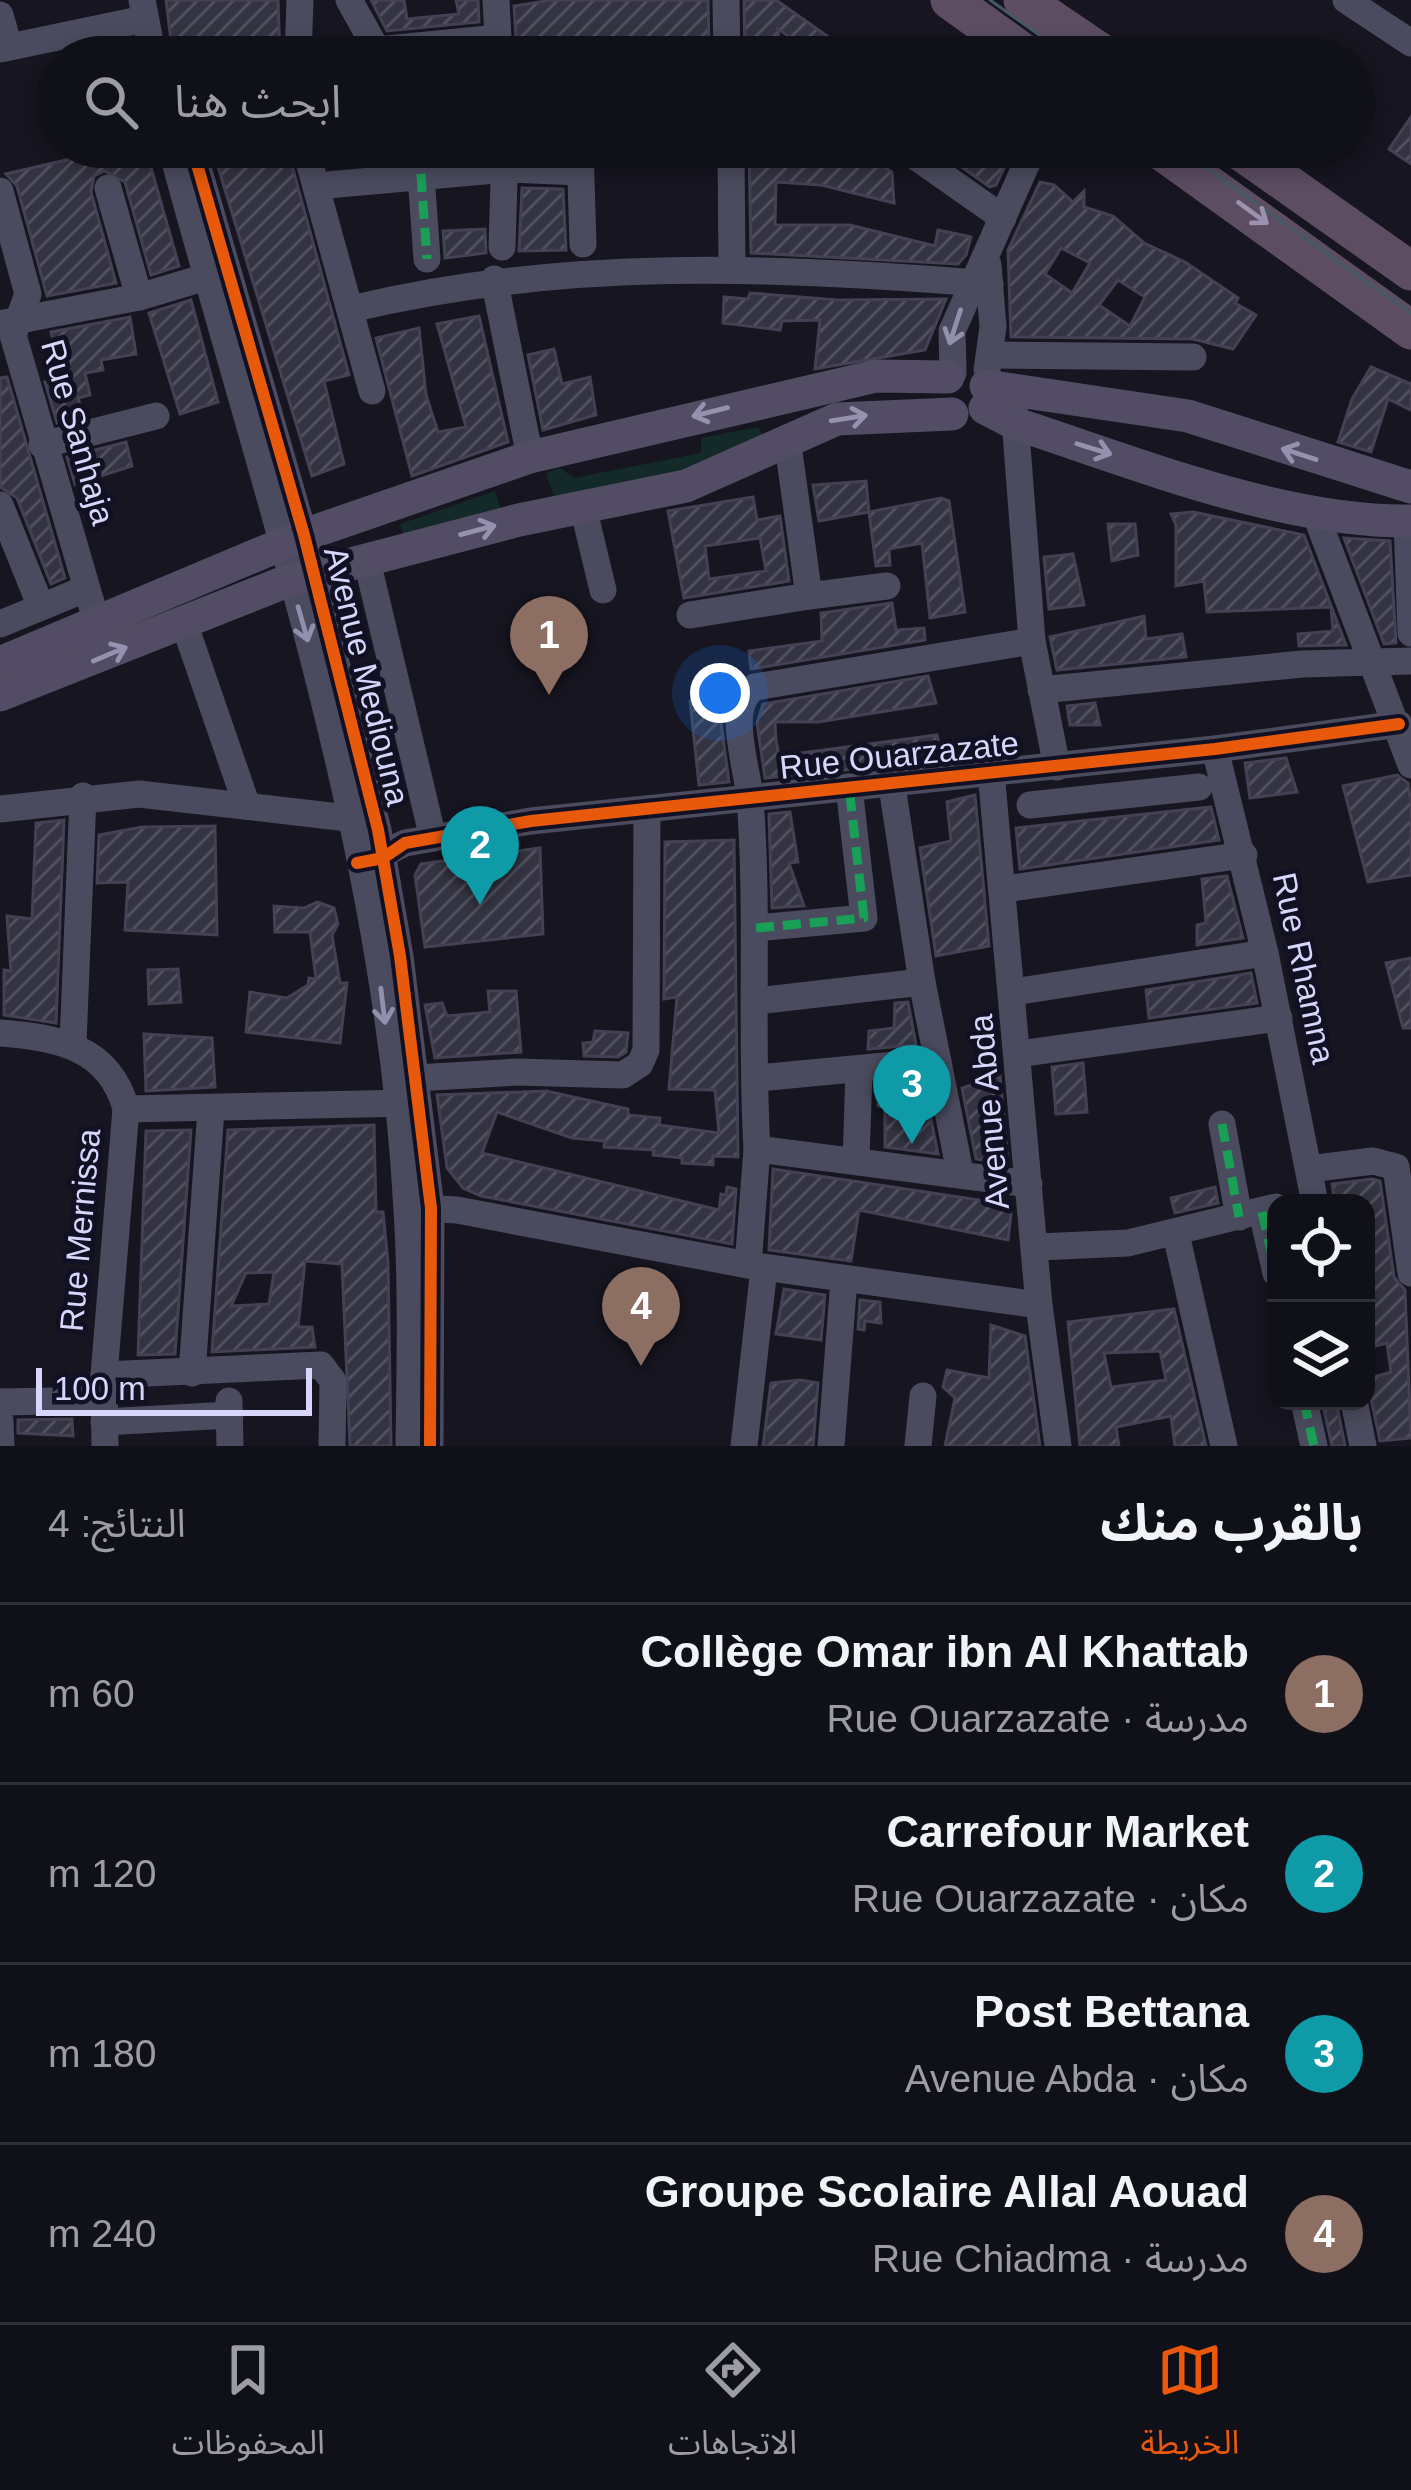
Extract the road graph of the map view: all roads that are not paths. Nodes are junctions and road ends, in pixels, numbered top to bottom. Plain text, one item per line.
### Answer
1 (300, 0) edge
2 (349, 0) edge
3 (496, 0) edge
4 (726, 0) edge
5 (950, 0) edge
6 (1022, 0) edge
7 (1346, 0) edge
8 (143, 10) edge
9 (0, 15) edge
10 (48, 36) edge
11 (299, 36) edge
12 (368, 36) edge
13 (498, 36) edge
14 (727, 36) edge
15 (1001, 36) edge
16 (1076, 36) edge
17 (36, 39) edge
18 (1411, 43) edge
19 (4, 48) edge
20 (179, 168) edge
21 (196, 168) edge
22 (311, 168) edge
23 (421, 168) edge
24 (464, 168) edge
25 (505, 168) edge
26 (580, 168) edge
27 (731, 168) edge
28 (932, 168) edge
29 (1025, 168) edge
30 (1185, 168) edge
31 (1265, 168) edge
32 (422, 178) junction
33 (316, 186) junction
34 (108, 188) dead end
35 (0, 191) edge
36 (1003, 218) junction
37 (583, 244) dead end
38 (502, 247) dead end
39 (427, 259) dead end
40 (732, 269) junction
41 (1411, 271) edge
42 (219, 273) junction
43 (983, 276) junction
44 (494, 279) junction
45 (139, 297) junction
46 (351, 310) junction
47 (10, 322) edge
48 (1411, 330) edge
49 (1193, 357) dead end
50 (981, 390) junction
51 (372, 391) dead end
52 (156, 416) dead end
53 (787, 437) junction
54 (42, 445) junction
55 (530, 457) junction
56 (1411, 487) edge
57 (0, 505) edge
58 (583, 507) junction
59 (1314, 510) junction
60 (1409, 521) edge
61 (292, 539) junction
62 (367, 560) junction
63 (302, 578) junction
64 (887, 586) dead end
65 (85, 589) junction
66 (603, 590) dead end
67 (809, 596) junction
68 (41, 607) junction
69 (690, 615) dead end
70 (97, 623) junction
71 (184, 623) junction
72 (0, 624) edge
73 (1411, 633) edge
74 (1032, 641) junction
75 (1411, 661) edge
76 (0, 663) edge
77 (1375, 664) junction
78 (1041, 690) junction
79 (0, 695) edge
80 (1399, 724) junction
81 (1215, 749) junction
82 (1126, 759) junction
83 (1411, 765) edge
84 (1057, 767) junction
85 (991, 772) junction
86 (891, 780) junction
87 (850, 787) junction
88 (1199, 787) dead end
89 (1130, 792) junction
90 (83, 796) junction
91 (750, 797) junction
92 (246, 803) junction
93 (1030, 806) dead end
94 (0, 809) edge
95 (647, 812) junction
96 (379, 840) junction
97 (1244, 855) junction
98 (1004, 889) junction
99 (755, 928) junction
100 (1265, 953) junction
101 (922, 982) junction
102 (1014, 992) junction
103 (757, 1001) junction
104 (1279, 1018) junction
105 (0, 1033) edge
106 (74, 1043) junction
107 (1018, 1054) junction
108 (938, 1061) junction
109 (859, 1071) junction
110 (758, 1078) junction
111 (411, 1095) junction
112 (126, 1109) junction
113 (211, 1109) junction
114 (1222, 1124) dead end
115 (757, 1149) junction
116 (856, 1160) junction
117 (960, 1172) junction
118 (1029, 1184) junction
119 (1312, 1188) edge
120 (419, 1208) junction
121 (1266, 1210) edge
122 (1176, 1234) junction
123 (1038, 1247) junction
124 (756, 1266) junction
125 (1411, 1273) edge
126 (844, 1279) junction
127 (1040, 1305) junction
128 (229, 1372) junction
129 (193, 1373) junction
130 (923, 1396) dead end
131 (0, 1402) edge
132 (1306, 1410) edge
133 (1356, 1410) edge
134 (104, 1411) edge
135 (230, 1415) junction
136 (0, 1421) edge
137 (1, 1446) edge
138 (230, 1446) edge
139 (332, 1446) edge
140 (409, 1446) edge
141 (430, 1446) edge
142 (744, 1446) edge
143 (831, 1446) edge
144 (918, 1446) edge
145 (1058, 1446) edge
146 (1224, 1446) edge
147 (1314, 1446) edge
148 (1363, 1446) edge

1 - 11 street
2 - 12 street
3 - 13 street
4 - 14 street
5 - 15 highway
6 - 16 highway
7 - 18 street
8 - 10 street
9 - 19 street
17 - 19 street
20 - 42 street, Avenue Mediouna
21 - 42 street, Avenue Mediouna
22 - 33 street
23 - 32 street
24 - 32 street
25 - 38 street
26 - 37 street
27 - 40 street
28 - 36 street
29 - 36 street
30 -> 48 highway
31 - 41 highway
32 - 33 street
32 - 39 street
33 - 46 street
34 - 45 street
35 - 47 street, Rue Sanhaja
36 - 43 street
40 - 43 street
40 - 44 street
42 - 45 street
42 - 61 street, Avenue Mediouna
43 - 50 street
43 -> 50 street
44 - 46 street
44 - 55 street
45 - 47 street
46 - 51 street
47 - 54 street, Rue Sanhaja
49 - 50 street
53 -> 50 main road
50 -> 55 main road
56 -> 50 main road
50 -> 59 main road
50 - 74 street
52 - 54 street
53 - 58 main road
53 - 67 street
54 - 65 street, Rue Sanhaja
55 - 61 main road
57 - 68 street
62 -> 58 main road
58 - 66 street
59 - 60 main road
59 - 77 street
60 - 73 street
61 - 63 street, Avenue Mediouna
61 - 70 main road
62 - 63 main road
62 - 96 street
63 - 71 main road
63 - 96 street, Avenue Mediouna
64 - 67 street
65 - 68 street
65 - 70 street, Rue Sanhaja
67 - 69 street
68 - 72 street
70 - 76 main road
79 -> 71 main road
71 - 92 street
74 - 78 street
74 - 91 street
75 - 77 street
77 - 78 street
77 - 80 street
78 - 84 street
80 - 81 street, Rue Ouarzazate
80 - 83 street
81 - 82 street, Rue Ouarzazate
81 - 97 street, Rue Rhamna
82 - 84 street, Rue Ouarzazate
82 - 89 street
84 - 85 street, Rue Ouarzazate
85 - 86 street, Rue Ouarzazate
85 - 98 street, Avenue Abda
86 - 87 street, Rue Ouarzazate
86 - 101 street
87 - 91 street, Rue Ouarzazate
87 - 99 street
88 - 89 street
89 - 93 street
90 - 92 street, Rue Ouarzazate
90 - 94 street, Rue Ouarzazate
90 - 106 street
91 - 95 street, Rue Ouarzazate
91 - 99 street
92 - 96 street, Rue Ouarzazate
95 - 96 street, Rue Ouarzazate
95 - 111 street
96 - 111 street, Avenue Mediouna
97 - 98 street
97 - 100 street, Rue Rhamna
98 - 102 street, Avenue Abda
99 - 103 street
100 - 102 street
100 - 104 street, Rue Rhamna
101 - 103 street
101 - 108 street
102 - 107 street, Avenue Abda
103 - 110 street
104 - 107 street
104 - 119 street, Rue Rhamna
105 - 106 street
106 - 112 street, Rue Mernissa
107 - 118 street, Avenue Abda
108 - 109 street
108 - 117 street
109 - 110 street
109 - 116 street
110 - 115 street
111 - 113 street
111 - 120 street, Avenue Mediouna
112 - 113 street
112 - 134 street, Rue Mernissa
113 - 129 street
114 - 121 street
115 - 116 street
115 - 124 street
116 - 117 street
117 - 118 street
118 - 123 street, Avenue Abda
119 - 121 street
119 - 125 street
120 - 124 street
120 - 140 street, Avenue Mediouna
120 - 141 street, Avenue Mediouna
121 - 122 street
122 - 123 street
122 - 146 street
123 - 127 street, Avenue Abda
124 - 126 street
124 - 142 street
126 - 127 street
126 - 143 street
127 - 145 street, Avenue Abda
128 - 129 street
128 - 135 street
128 - 139 street
129 - 134 street
130 - 144 street
131 - 134 street
132 - 147 street
133 - 148 street
134 - 135 street
135 - 138 street
136 - 137 street

